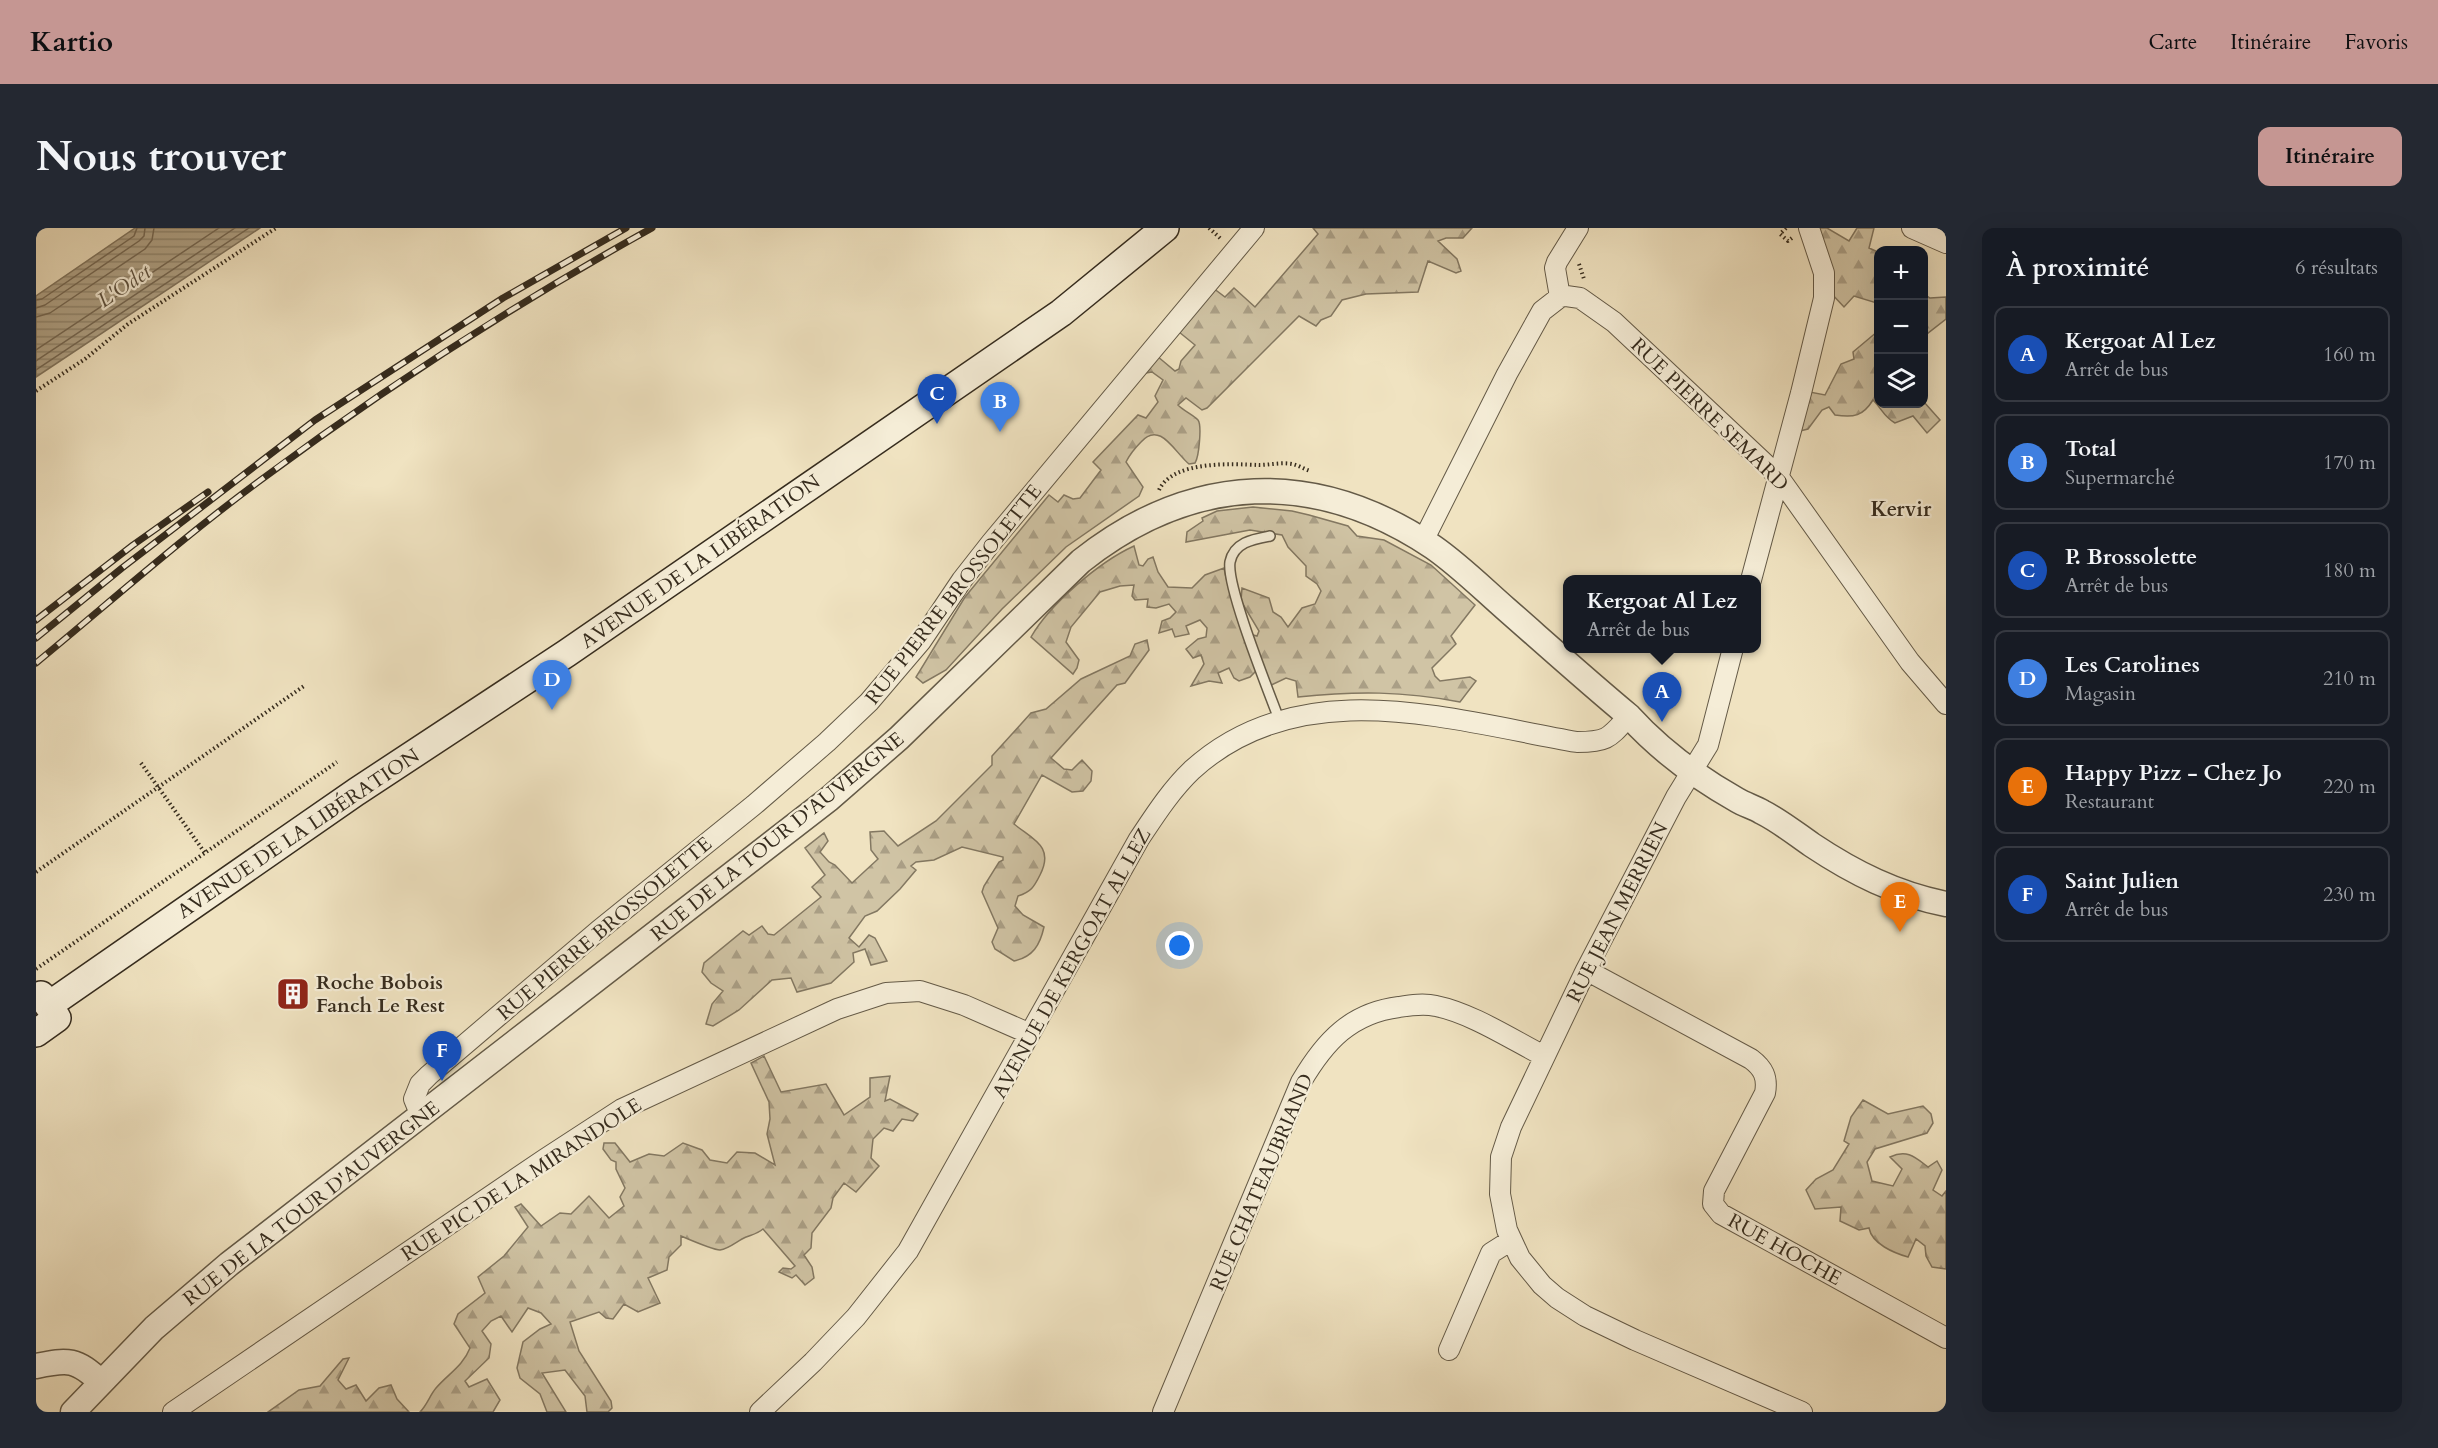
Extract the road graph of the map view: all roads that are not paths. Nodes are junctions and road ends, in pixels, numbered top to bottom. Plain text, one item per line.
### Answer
1 (1165, 228) edge
2 (1254, 228) edge
3 (1809, 228) edge
4 (1912, 228) edge
5 (1575, 234) edge
6 (1946, 243) edge
7 (1560, 297) junction
8 (1778, 476) junction
9 (1270, 536) dead end
10 (1424, 541) junction
11 (1752, 575) edge
12 (1732, 653) edge
13 (1946, 704) edge
14 (1629, 716) junction
15 (1280, 722) junction
16 (1696, 765) junction
17 (1945, 903) edge
18 (1587, 970) junction
19 (42, 1001) edge
20 (36, 1033) edge
21 (1028, 1033) junction
22 (1544, 1056) junction
23 (421, 1116) junction
24 (1510, 1241) junction
25 (1946, 1338) edge
26 (1449, 1350) dead end
27 (36, 1366) edge
28 (101, 1382) junction
29 (73, 1412) edge
30 (173, 1412) edge
31 (760, 1412) edge
32 (1163, 1412) edge
33 (1802, 1412) edge

1 - 19 main road, AVENUE DE LA LIBÉRATION
2 - 23 street, RUE PIERRE BROSSOLETTE
3 - 8 street
4 - 6 street
5 - 7 street
7 - 8 street, RUE PIERRE SEMARD
7 - 10 street
8 - 11 street
8 - 13 street, RUE PIERRE SEMARD
9 - 15 lane
10 - 14 street, RUE DE LA TOUR D'AUVERGNE
10 - 23 street, RUE DE LA TOUR D'AUVERGNE
12 - 16 street, RUE JEAN MERRIEN
14 - 15 street, AVENUE DE KERGOAT AL LEZ
14 - 16 street, RUE DE LA TOUR D'AUVERGNE
15 - 21 street, AVENUE DE KERGOAT AL LEZ
16 - 17 street, RUE DE LA TOUR D'AUVERGNE
16 - 18 street, RUE JEAN MERRIEN
18 - 22 street, RUE JEAN MERRIEN
18 - 25 street, RUE HOCHE
19 - 20 main road, AVENUE DE LA LIBÉRATION
21 - 30 street, RUE PIC DE LA MIRANDOLE
21 - 31 street, AVENUE DE KERGOAT AL LEZ
22 - 24 street
22 - 32 street, RUE CHATEAUBRIAND
23 - 28 street, RUE DE LA TOUR D'AUVERGNE
24 - 26 street
24 - 33 street
27 - 28 street
28 - 29 street, RUE DE LA TOUR D'AUVERGNE

